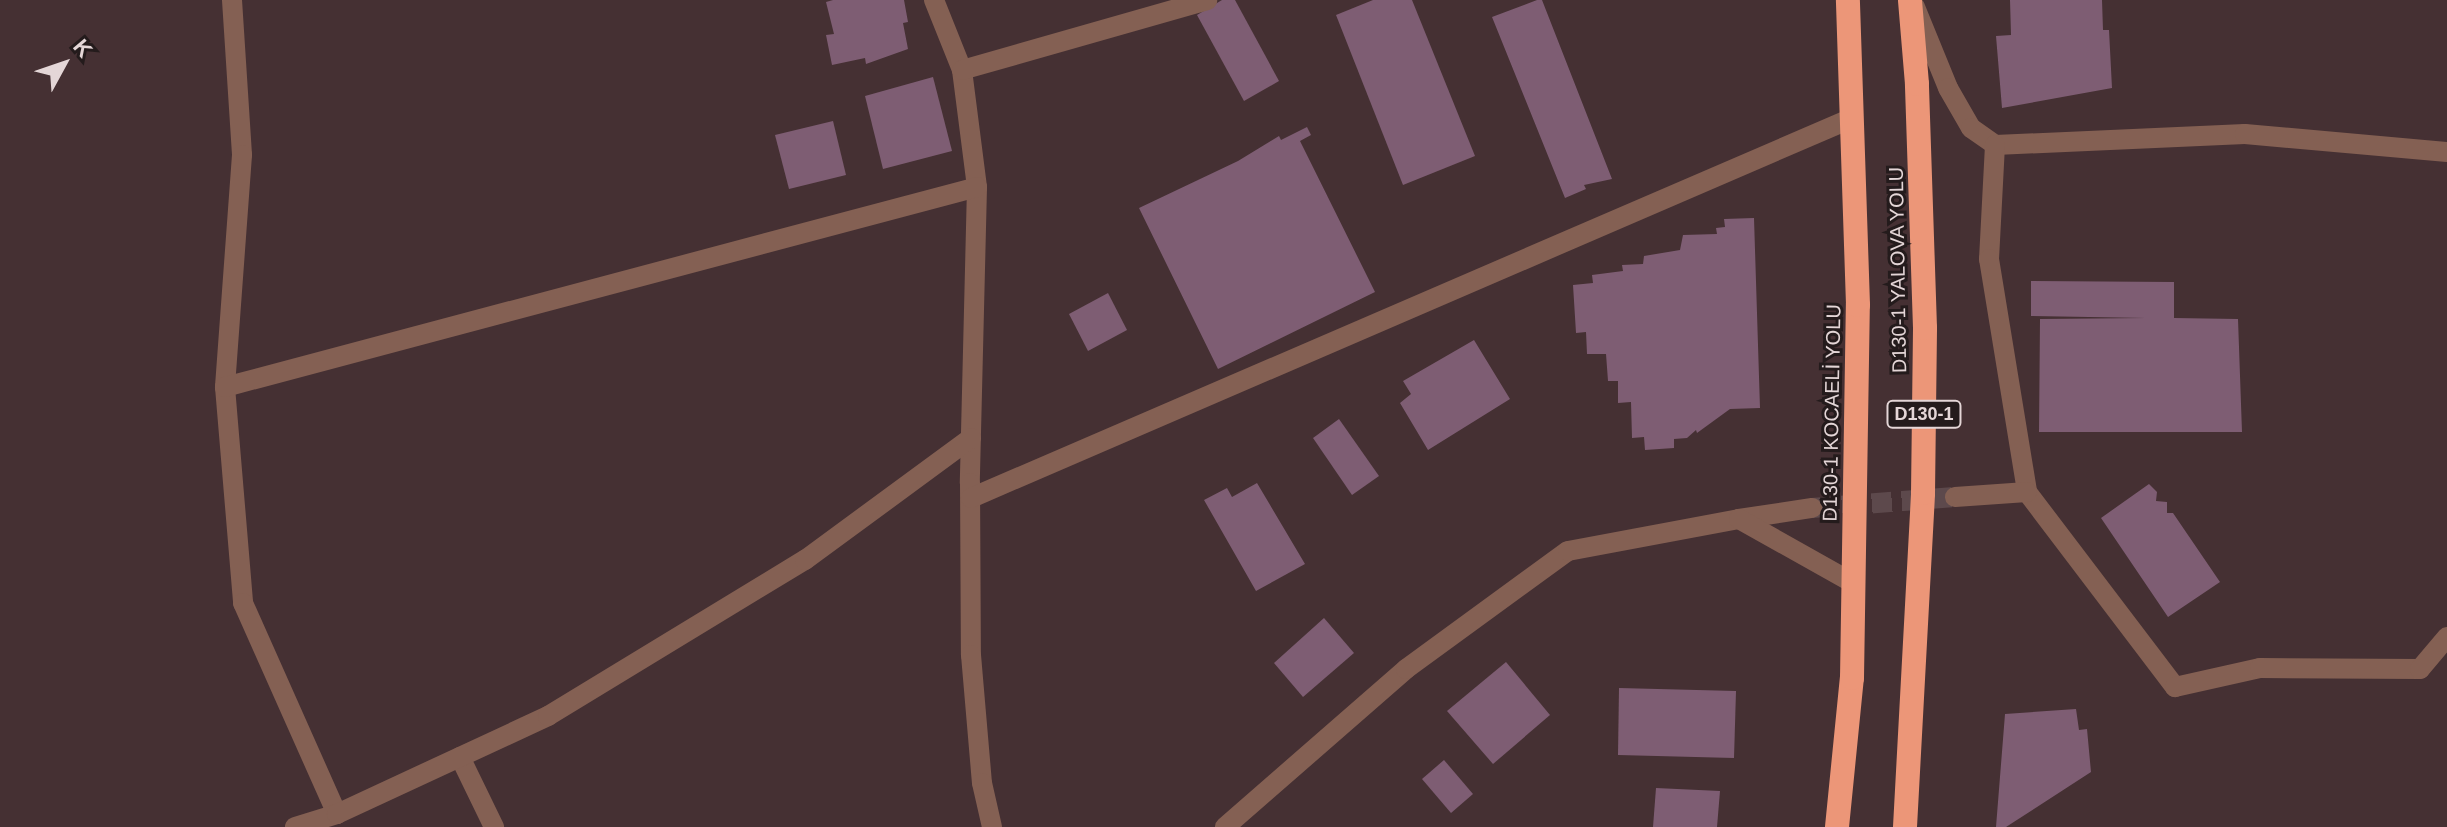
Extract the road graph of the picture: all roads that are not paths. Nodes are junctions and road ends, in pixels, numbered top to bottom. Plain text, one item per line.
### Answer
1 (232, 0) edge
2 (934, 0) edge
3 (1207, 0) edge
4 (1848, 0) edge
5 (1911, 0) edge
6 (962, 70) junction
7 (1852, 118) junction
8 (1995, 145) junction
9 (2447, 152) edge
10 (977, 187) junction
11 (225, 387) junction
12 (971, 438) junction
13 (2027, 492) junction
14 (1955, 497) tunnel mouth
15 (971, 498) junction
16 (1812, 508) tunnel mouth
17 (1739, 519) junction
18 (1853, 583) junction
19 (2447, 637) edge
20 (460, 757) junction
21 (337, 814) junction
22 (295, 827) edge
23 (494, 827) edge
24 (992, 827) edge
25 (1225, 827) edge
26 (1837, 827) edge
27 (1905, 827) edge

1 - 11 street
2 - 6 street
3 - 6 street
4 - 7 highway, D130-1 KOCAELİ YOLU / D130-1
5 - 8 street
5 - 27 highway, D130-1 YALOVA YOLU / D130-1
6 - 10 street
7 - 15 street
7 - 18 highway, D130-1 KOCAELİ YOLU / D130-1
8 - 9 street
8 - 13 street
10 - 11 street
10 - 12 street
11 - 21 street
12 - 15 street
12 - 20 street
13 - 14 street
13 - 19 street
15 - 24 street
16 - 17 street
17 - 18 street
17 - 25 street
18 - 26 highway, D130-1 KOCAELİ YOLU / D130-1
20 - 21 street
20 - 23 street
21 - 22 street

